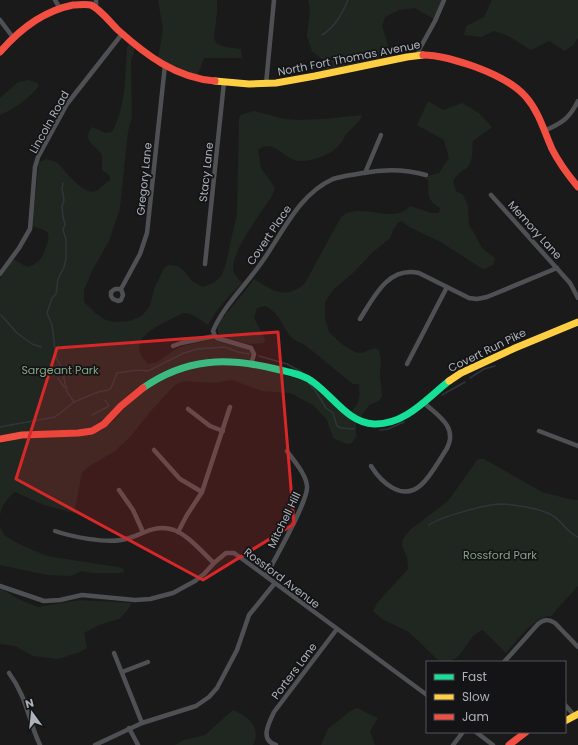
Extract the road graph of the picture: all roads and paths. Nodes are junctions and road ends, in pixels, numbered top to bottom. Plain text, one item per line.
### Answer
1 (96, 0) edge
2 (274, 0) edge
3 (444, 0) edge
4 (56, 2) edge
5 (96, 9) junction
6 (0, 20) edge
7 (122, 34) junction
8 (12, 36) junction
9 (0, 52) edge
10 (418, 55) junction
11 (165, 65) junction
12 (224, 82) junction
13 (266, 84) junction
14 (578, 101) edge
15 (544, 131) junction
16 (381, 135) dead end
17 (365, 173) junction
18 (426, 175) dead end
19 (578, 187) edge
20 (491, 195) dead end
21 (205, 264) dead end
22 (557, 268) junction
23 (0, 274) edge
24 (447, 287) junction
25 (121, 289) dead end
26 (578, 298) edge
27 (360, 319) dead end
28 (578, 322) edge
29 (215, 336) junction
30 (173, 346) dead end
31 (251, 364) junction
32 (407, 364) dead end
33 (424, 403) junction
34 (230, 407) dead end
35 (188, 409) dead end
36 (539, 430) dead end
37 (223, 431) junction
38 (0, 439) edge
39 (578, 446) edge
40 (154, 450) dead end
41 (287, 451) dead end
42 (371, 466) dead end
43 (119, 490) dead end
44 (202, 492) junction
45 (55, 531) dead end
46 (143, 532) junction
47 (178, 532) junction
48 (214, 563) junction
49 (266, 576) junction
50 (275, 583) junction
51 (0, 586) edge
52 (337, 629) junction
53 (578, 647) edge
54 (114, 653) dead end
55 (505, 661) edge
56 (148, 662) dead end
57 (122, 672) junction
58 (9, 673) dead end
59 (426, 694) edge
60 (566, 706) edge
61 (576, 715) edge
62 (566, 720) edge
63 (142, 723) junction
64 (129, 728) junction
65 (462, 733) edge
66 (477, 733) edge
67 (525, 733) edge
68 (40, 745) edge
69 (95, 745) edge
70 (138, 745) edge
71 (276, 745) edge
72 (453, 745) edge
73 (493, 745) edge
74 (509, 745) edge

1 - 5 street
2 - 13 street
3 - 10 street
4 - 5 street
4 - 8 street
5 - 7 street, North Fort Thomas Avenue
6 - 8 street
7 - 11 street, North Fort Thomas Avenue
7 - 23 street, Lincoln Road
8 - 9 street
10 - 13 street, North Fort Thomas Avenue
10 - 15 street, North Fort Thomas Avenue
11 - 12 street, North Fort Thomas Avenue
11 - 25 street, Gregory Lane
12 - 13 street, North Fort Thomas Avenue
12 - 21 street, Stacy Lane
14 - 15 street
15 - 19 street, North Fort Thomas Avenue
16 - 17 street
17 - 18 street, Covert Place
17 - 29 street, Covert Place
20 - 22 street, Memory Lane
22 - 24 street
22 - 26 street, Memory Lane
24 - 27 street
24 - 32 street
28 - 33 street, Covert Run Pike
29 - 30 street
29 - 31 street
31 - 33 street, Covert Run Pike
31 - 38 street, Covert Run Pike
33 - 42 street
34 - 37 street
35 - 37 street
36 - 39 street
37 - 44 street
40 - 44 street
41 - 49 street, Mitchell Hill
43 - 46 street
44 - 47 street
45 - 46 street
46 - 47 street
47 - 48 street
48 - 49 street, Rossford Avenue
48 - 51 street, Rossford Avenue
49 - 50 street, Rossford Avenue
50 - 52 street, Rossford Avenue
50 - 63 street
52 - 59 street, Rossford Avenue
52 - 71 street, Porters Lane
53 - 55 street
54 - 57 street
56 - 57 street
57 - 63 street
58 - 68 street
60 - 61 street
61 - 62 street
63 - 64 street
64 - 69 street
64 - 70 street
65 - 72 street
66 - 73 street
67 - 74 street

